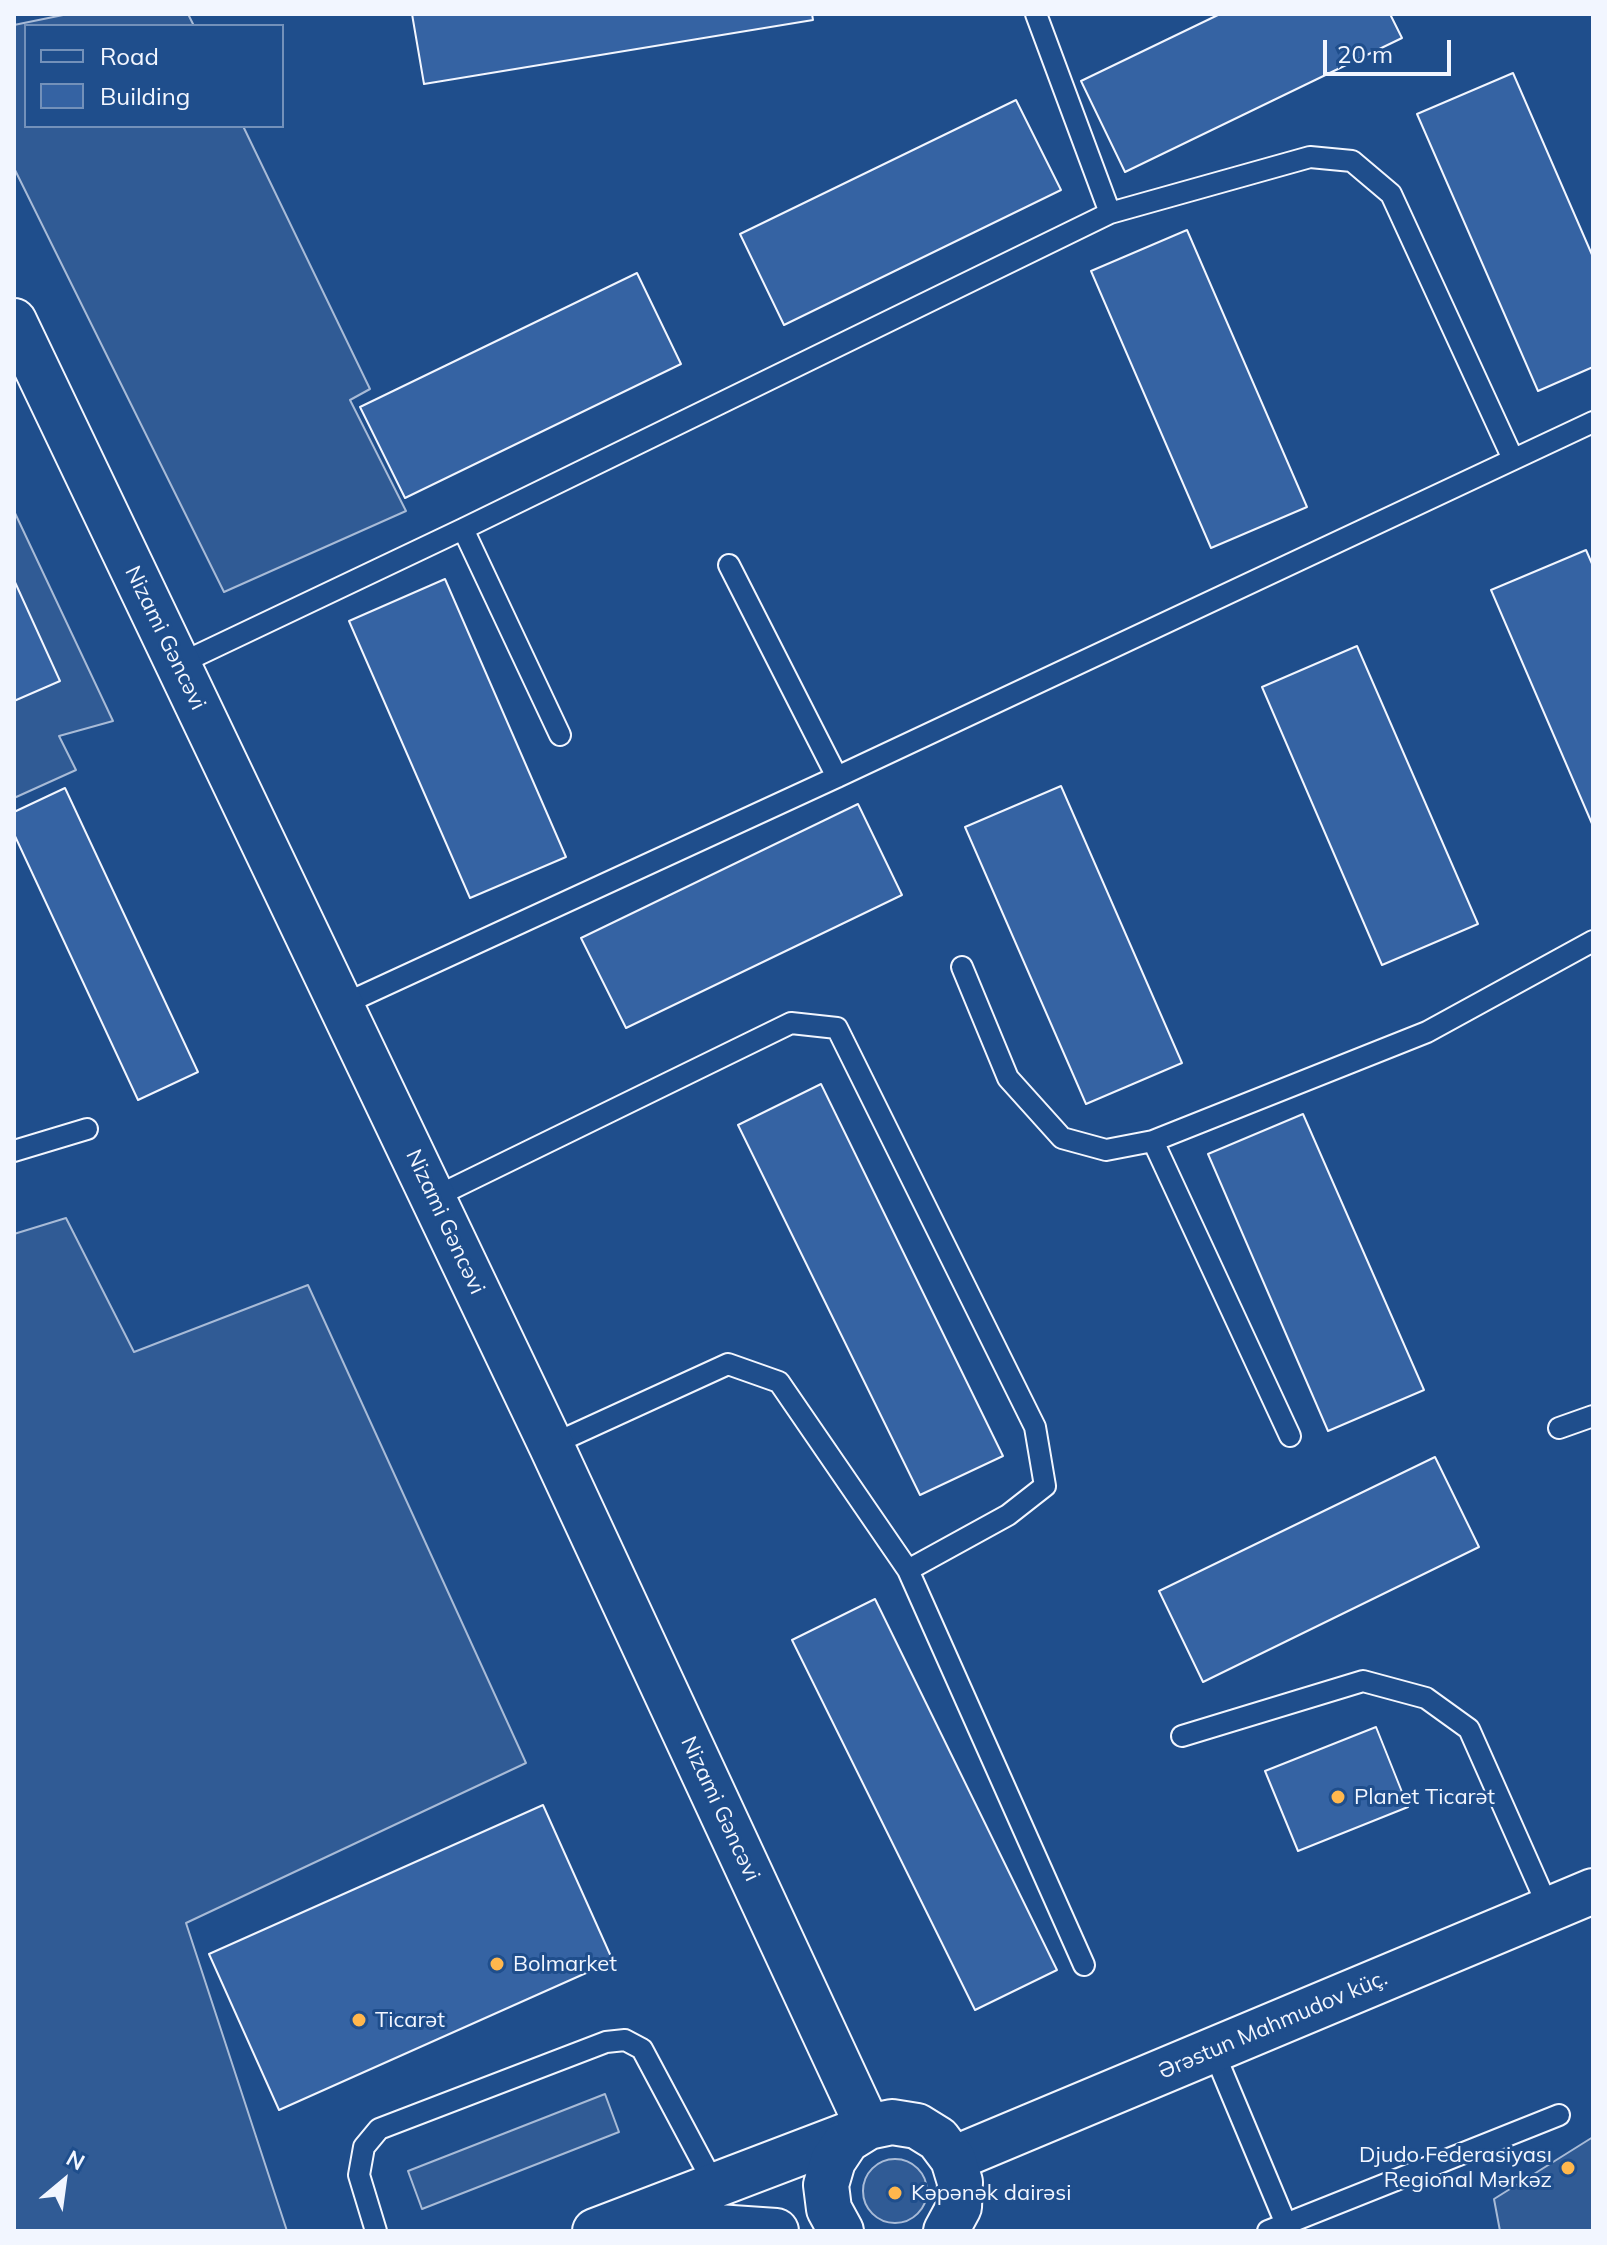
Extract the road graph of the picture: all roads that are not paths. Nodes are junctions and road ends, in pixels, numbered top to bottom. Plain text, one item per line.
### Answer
1 (1036, 14) edge
2 (1110, 213) junction
3 (14, 321) edge
4 (1593, 422) edge
5 (1513, 459) junction
6 (463, 529) junction
7 (729, 565) dead end
8 (177, 665) junction
9 (560, 735) dead end
10 (837, 777) junction
11 (1593, 941) edge
12 (962, 967) dead end
13 (342, 1005) junction
14 (87, 1129) dead end
15 (1153, 1141) junction
16 (14, 1151) edge
17 (433, 1198) junction
18 (1593, 1416) edge
19 (1559, 1428) dead end
20 (1290, 1436) dead end
21 (551, 1445) junction
22 (908, 1570) junction
23 (1182, 1736) dead end
24 (1593, 1891) edge
25 (1549, 1909) junction
26 (1084, 1965) dead end
27 (1213, 2050) junction
28 (1559, 2115) dead end
29 (868, 2127) junction
30 (953, 2159) junction
31 (715, 2186) junction
32 (1277, 2227) edge
33 (770, 2230) edge
34 (949, 2230) edge
35 (376, 2231) edge
36 (595, 2231) edge
37 (632, 2231) edge
38 (841, 2231) edge

1 - 2 lane
2 - 5 lane
2 - 6 lane
3 - 8 main road, Nizami Gəncəvi
4 - 5 lane
5 - 10 lane
6 - 8 lane
6 - 9 lane
7 - 10 lane
8 - 13 main road, Nizami Gəncəvi
10 - 13 lane
11 - 15 lane
12 - 15 lane
13 - 17 main road, Nizami Gəncəvi
14 - 16 lane
15 - 20 lane
17 - 21 main road, Nizami Gəncəvi
17 - 22 lane
18 - 19 lane
21 - 22 lane
21 - 29 main road, Nizami Gəncəvi
22 - 26 lane
23 - 25 lane
24 - 25 main road, Ərəstun Mahmudov küç.
25 - 27 main road, Ərəstun Mahmudov küç.
27 - 30 main road, Ərəstun Mahmudov küç.
27 - 32 lane
28 - 32 lane
29 - 30 main road
29 - 31 main road
29 - 38 main road
30 - 34 main road
31 - 35 lane
31 - 36 main road
33 - 37 main road

